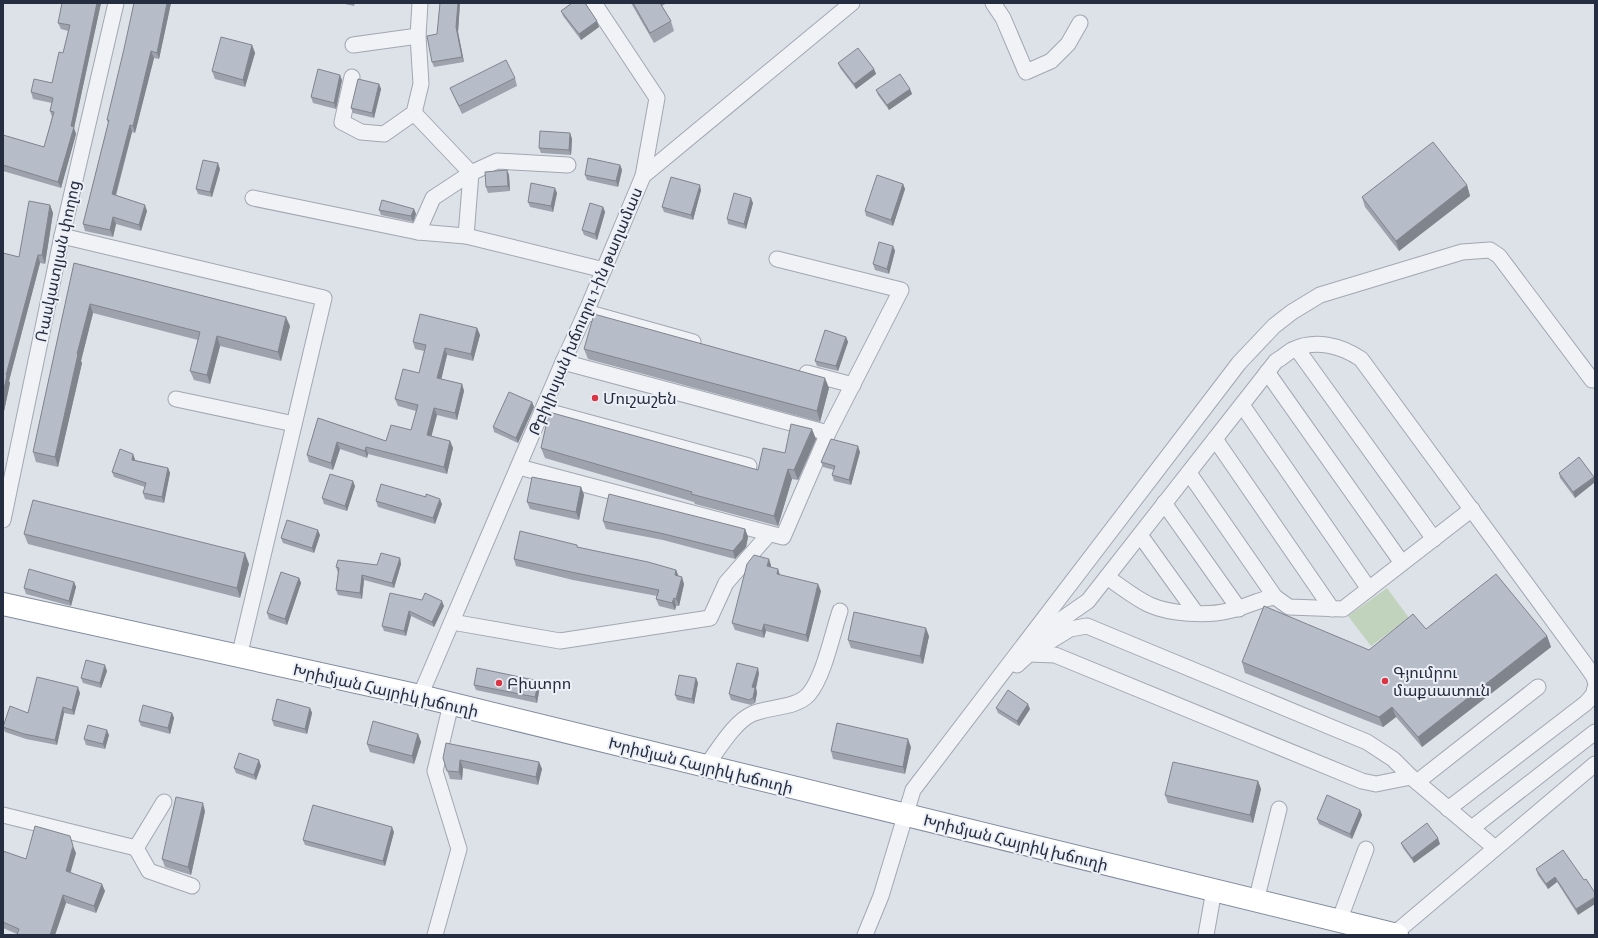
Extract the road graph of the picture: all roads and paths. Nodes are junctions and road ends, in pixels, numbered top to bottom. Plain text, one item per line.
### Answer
1 (116, 3) edge
2 (420, 3) edge
3 (594, 3) edge
4 (852, 3) edge
5 (993, 3) edge
6 (1080, 23) dead end
7 (418, 36) junction
8 (353, 45) dead end
9 (352, 77) dead end
10 (414, 113) junction
11 (568, 165) dead end
12 (471, 173) junction
13 (643, 176) junction
14 (253, 198) dead end
15 (418, 232) junction
16 (62, 236) junction
17 (466, 236) junction
18 (777, 259) dead end
19 (604, 270) junction
20 (586, 312) junction
21 (707, 345) edge
22 (1297, 349) junction
23 (563, 362) junction
24 (795, 369) edge
25 (1267, 372) junction
26 (1595, 380) edge
27 (853, 385) junction
28 (176, 399) dead end
29 (1242, 405) junction
30 (543, 410) junction
31 (294, 424) junction
32 (828, 433) junction
33 (1215, 439) junction
34 (749, 466) edge
35 (519, 467) junction
36 (1189, 473) junction
37 (1164, 503) junction
38 (1472, 509) junction
39 (3, 516) edge
40 (769, 534) junction
41 (1140, 535) junction
42 (1434, 539) junction
43 (1402, 563) junction
44 (1106, 577) junction
45 (1369, 589) junction
46 (1275, 597) junction
47 (3, 604) edge
48 (1239, 609) junction
49 (1332, 609) junction
50 (840, 611) dead end
51 (1196, 613) junction
52 (452, 622) junction
53 (1027, 649) junction
54 (239, 657) junction
55 (1595, 681) edge
56 (1538, 688) dead end
57 (1595, 688) edge
58 (420, 696) junction
59 (451, 704) junction
60 (1595, 732) edge
61 (1595, 764) edge
62 (706, 766) junction
63 (1414, 780) junction
64 (164, 802) dead end
65 (1279, 808) dead end
66 (1448, 809) junction
67 (3, 815) edge
68 (907, 815) junction
69 (1472, 828) junction
70 (136, 848) junction
71 (1495, 848) junction
72 (1366, 849) dead end
73 (192, 886) dead end
74 (1214, 890) junction
75 (1256, 901) junction
76 (1339, 921) junction
77 (435, 935) edge
78 (865, 935) edge
79 (1206, 935) edge
80 (1396, 935) edge

1 - 16 street, Ռասկատլյան փողոց
2 - 7 street
3 - 13 street
4 - 13 street, Թբիլիսյան խճուղու 1-ին թաղամաս
5 - 6 street
7 - 8 street
7 - 10 street
9 - 10 street
10 - 12 street
11 - 12 street
12 - 15 street
12 - 17 street
13 - 19 street, Թբիլիսյան խճուղու 1-ին թաղամաս
14 - 15 street
15 - 17 street
16 - 31 street
16 - 39 street, Ռասկատլյան փողոց
17 - 19 street
18 - 27 street
19 - 20 street, Թբիլիսյան խճուղու 1-ին թաղամաս
20 - 21 street
20 - 23 street, Թբիլիսյան խճուղու 1-ին թաղամաս
22 - 25 street
22 - 38 street
22 - 42 street
23 - 30 street, Թբիլիսյան խճուղու 1-ին թաղամաս
23 - 32 street
24 - 27 street
25 - 29 street
25 - 43 street
26 - 53 street
27 - 32 street
28 - 31 street
29 - 33 street
29 - 45 street
30 - 34 street
30 - 35 street, Թբիլիսյան խճուղու 1-ին թաղամաս
31 - 54 street
32 - 40 street
33 - 36 street
33 - 49 street
35 - 40 street
35 - 52 street, Թբիլիսյան խճուղու 1-ին թաղամաս
36 - 37 street
36 - 46 street
37 - 41 street
37 - 48 street
38 - 42 street
38 - 55 street
40 - 52 street
41 - 44 street
41 - 51 street
42 - 43 street
43 - 45 street
44 - 51 street
44 - 53 street
45 - 49 street
46 - 48 street
46 - 49 street
47 - 54 highway, Խրիմյան Հայրիկ խճուղի
48 - 51 street
50 - 62 street
52 - 58 street, Թբիլիսյան խճուղու 1-ին թաղամաս
53 - 63 street
53 - 63 street
53 - 68 street
54 - 58 highway, Խրիմյան Հայրիկ խճուղի
56 - 63 street
57 - 66 street
58 - 59 highway, Խրիմյան Հայրիկ խճուղի
59 - 62 highway, Խրիմյան Հայրիկ խճուղի
59 - 77 street
60 - 69 street
61 - 71 street
62 - 68 highway, Խրիմյան Հայրիկ խճուղի
63 - 66 street
64 - 70 street
65 - 75 street
66 - 69 street
67 - 70 street
68 - 74 highway, Խրիմյան Հայրիկ խճուղի
68 - 78 street
69 - 71 street
70 - 73 street
71 - 80 street
72 - 76 street
74 - 75 highway, Խրիմյան Հայրիկ խճուղի
74 - 79 street
75 - 76 highway, Խրիմյան Հայրիկ խճուղի
76 - 80 highway, Խրիմյան Հայրիկ խճուղի

